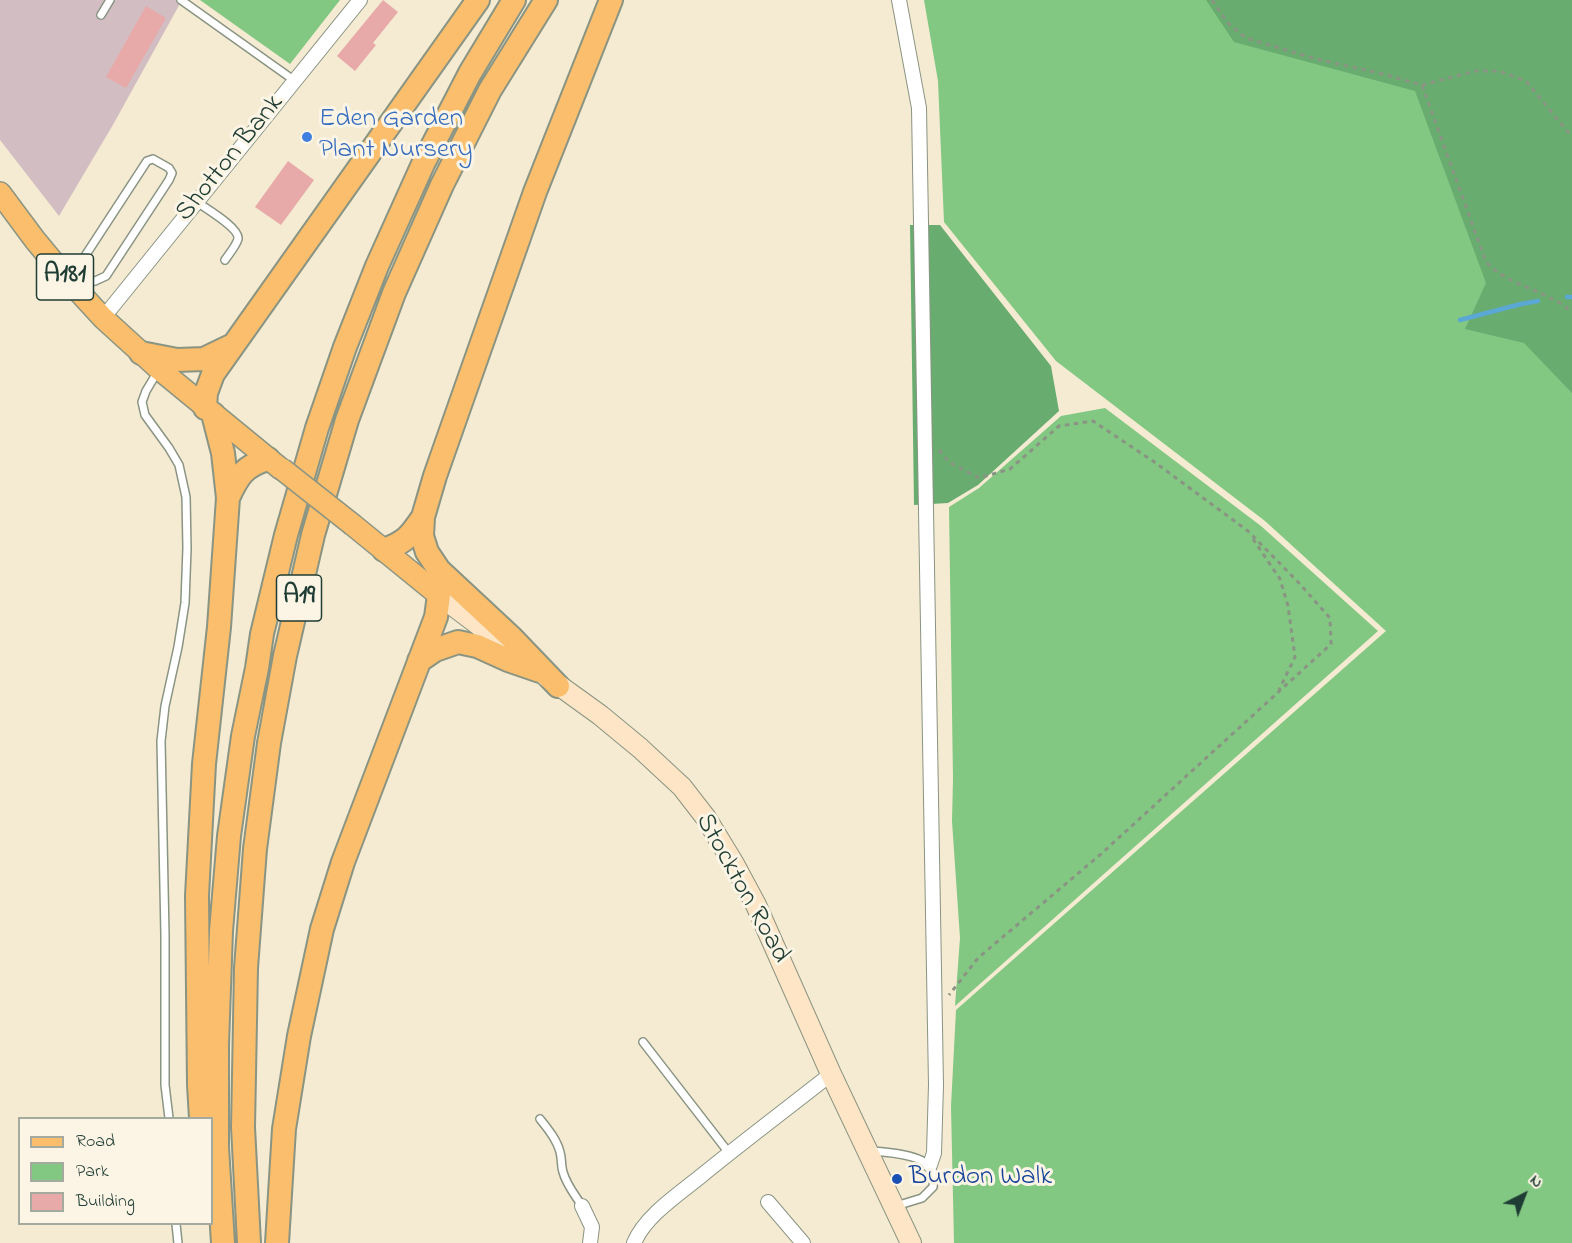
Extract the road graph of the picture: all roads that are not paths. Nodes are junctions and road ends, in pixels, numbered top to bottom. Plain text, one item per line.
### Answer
1 (110, 0) edge
2 (181, 0) edge
3 (360, 0) edge
4 (478, 0) edge
5 (514, 0) edge
6 (546, 0) edge
7 (610, 0) edge
8 (899, 0) edge
9 (101, 15) dead end
10 (295, 81) junction
11 (0, 193) edge
12 (196, 202) junction
13 (225, 260) dead end
14 (71, 284) junction
15 (103, 318) junction
16 (234, 344) junction
17 (141, 353) junction
18 (159, 369) junction
19 (209, 411) junction
20 (275, 464) junction
21 (228, 498) junction
22 (423, 517) junction
23 (384, 550) junction
24 (439, 595) junction
25 (419, 661) junction
26 (540, 671) junction
27 (558, 686) junction
28 (643, 1042) dead end
29 (831, 1074) junction
30 (169, 1117) edge
31 (201, 1117) edge
32 (540, 1119) dead end
33 (867, 1150) junction
34 (729, 1153) junction
35 (930, 1166) junction
36 (768, 1202) dead end
37 (582, 1206) joint
38 (894, 1207) junction
39 (176, 1225) edge
40 (211, 1225) edge
41 (178, 1243) edge
42 (216, 1243) edge
43 (223, 1243) edge
44 (249, 1243) edge
45 (277, 1243) edge
46 (590, 1243) edge
47 (634, 1243) edge
48 (803, 1243) edge
49 (912, 1243) edge

1 - 9 lane
2 - 10 lane
3 - 10 street, Shotton Bank
4 - 16 highway
5 - 43 highway, A19
6 - 44 highway, A19
7 - 22 highway
8 - 35 street
10 - 12 street, Shotton Bank
11 - 14 main road, A181
12 - 13 lane
12 - 15 street, Shotton Bank
14 - 14 lane
14 - 15 main road, A181
15 - 17 main road, A181
16 - 17 highway
16 - 19 highway
17 - 18 main road, A181
18 - 19 main road, A181
18 - 30 lane
19 - 20 main road, A181
19 - 21 highway
20 - 21 highway
20 - 23 main road, A181, bridge
21 - 31 highway
22 - 23 highway
22 - 27 highway
23 - 24 main road, A181
24 - 25 highway
24 - 26 main road, Stockton Road
25 - 26 highway
25 - 45 highway
26 - 27 main road, Stockton Road
27 - 29 main road, Stockton Road
28 - 34 lane
29 - 33 main road, Stockton Road
29 - 34 street
32 - 37 lane
33 - 35 lane
33 - 38 main road, Stockton Road
34 - 47 street
35 - 38 lane
36 - 48 street
37 - 46 street
38 - 49 main road, Stockton Road
39 - 41 lane
40 - 42 highway

